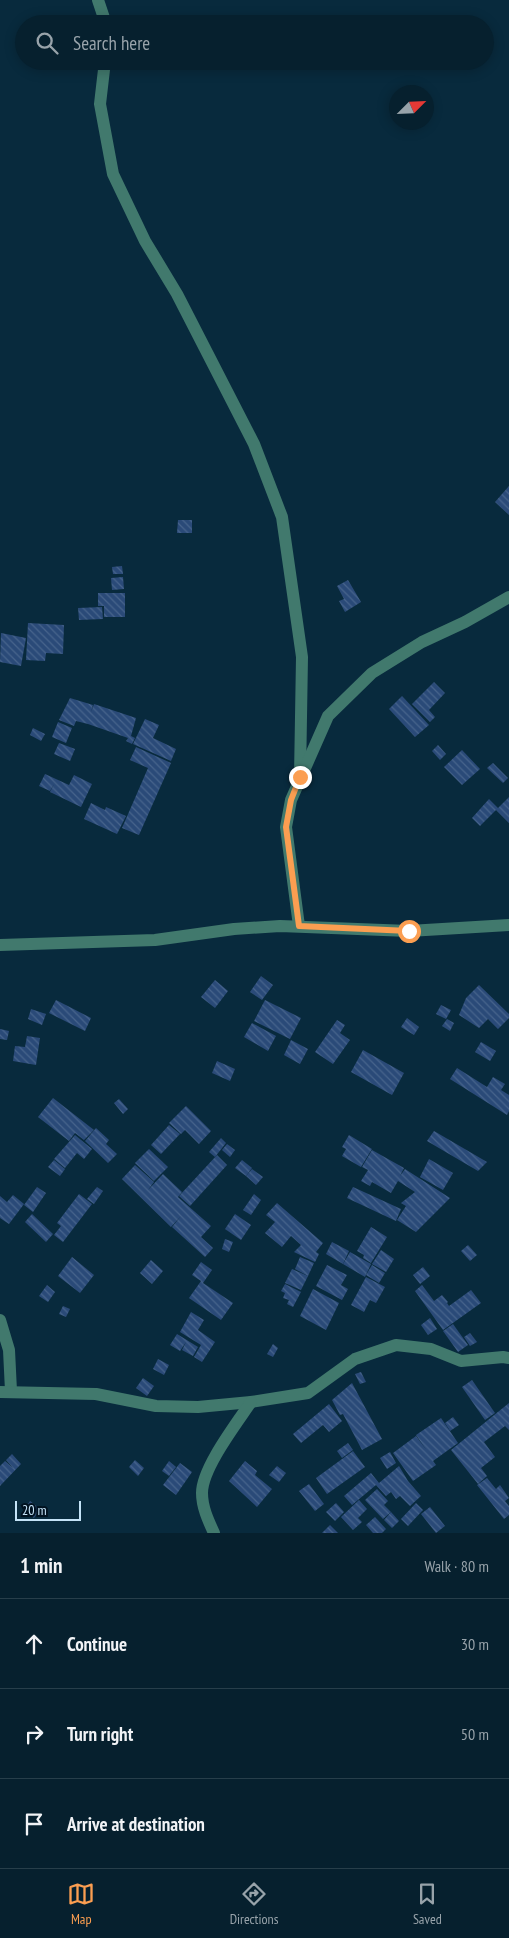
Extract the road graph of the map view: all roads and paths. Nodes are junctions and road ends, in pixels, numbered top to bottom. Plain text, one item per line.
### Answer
1 (98, 0) edge
2 (103, 15) edge
3 (104, 70) edge
4 (509, 597) edge
5 (300, 777) junction
6 (509, 925) edge
7 (299, 926) junction
8 (0, 945) edge
9 (0, 1320) edge
10 (509, 1358) edge
11 (6, 1392) edge
12 (251, 1402) junction
13 (214, 1533) edge

1 - 2 street
3 - 5 street
4 - 5 street
5 - 7 street
6 - 7 street
7 - 8 street
9 - 11 street
10 - 12 street
11 - 12 street
12 - 13 street

